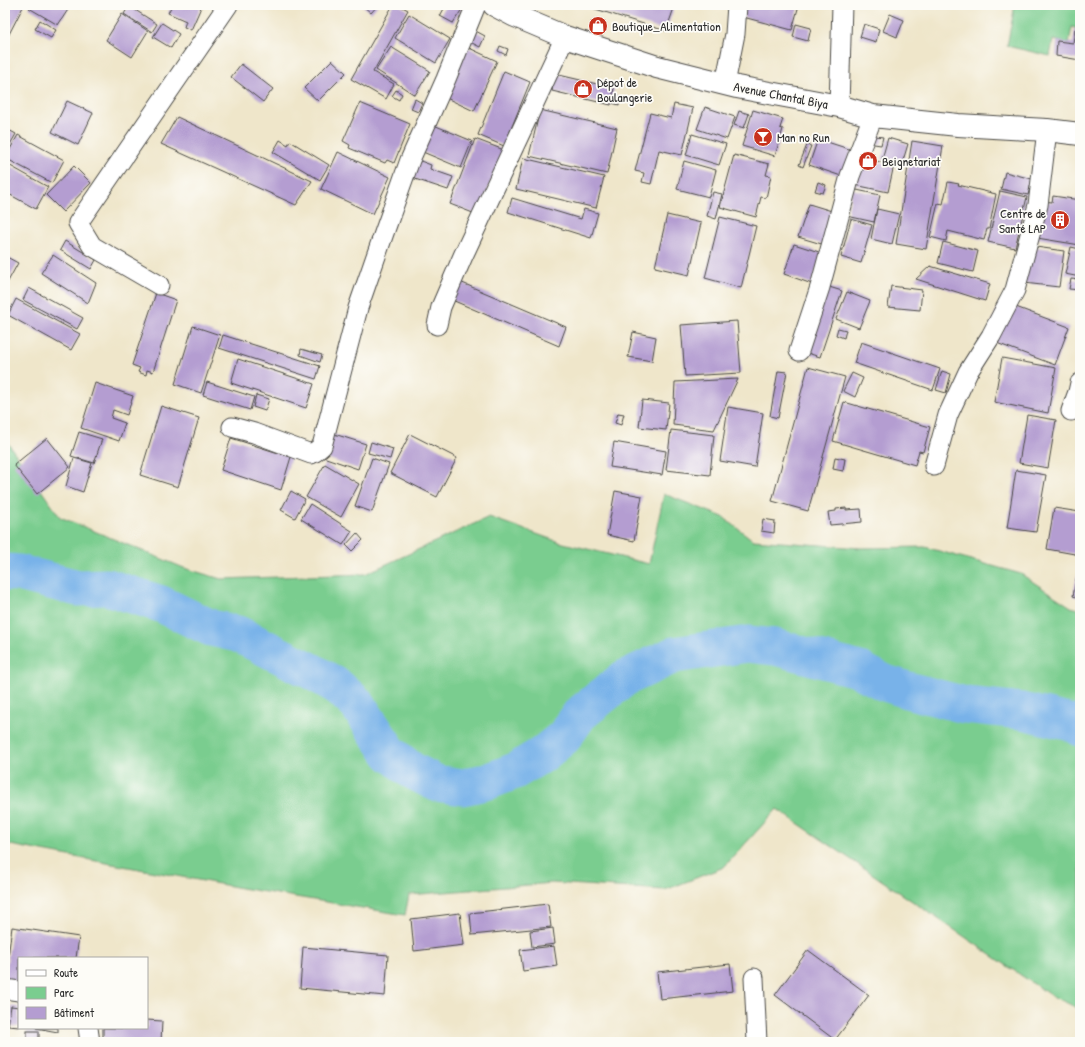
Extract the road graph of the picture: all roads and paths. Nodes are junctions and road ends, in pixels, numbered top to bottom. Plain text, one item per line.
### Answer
1 (228, 5) edge
2 (476, 5) edge
3 (494, 5) edge
4 (737, 5) edge
5 (842, 5) edge
6 (565, 37) junction
7 (725, 84) junction
8 (839, 106) junction
9 (873, 116) junction
10 (1047, 130) junction
11 (1080, 134) edge
12 (159, 285) dead end
13 (437, 325) dead end
14 (799, 351) dead end
15 (1080, 383) edge
16 (1071, 411) dead end
17 (232, 427) dead end
18 (934, 466) dead end
19 (754, 978) dead end
20 (5, 989) edge
21 (18, 991) edge
22 (88, 1029) edge
23 (90, 1042) edge
24 (757, 1042) edge

1 - 12 street
2 - 17 street
3 - 6 main road, Avenue Chantal Biya
4 - 7 street
5 - 8 street
6 - 7 main road, Avenue Chantal Biya
6 - 13 street
7 - 8 main road, Avenue Chantal Biya
8 - 9 main road, Avenue Chantal Biya
9 - 10 main road, Avenue Chantal Biya
9 - 14 street
10 - 11 main road, Avenue Chantal Biya
10 - 18 street
15 - 16 street
19 - 24 street
20 - 21 street
22 - 23 street

